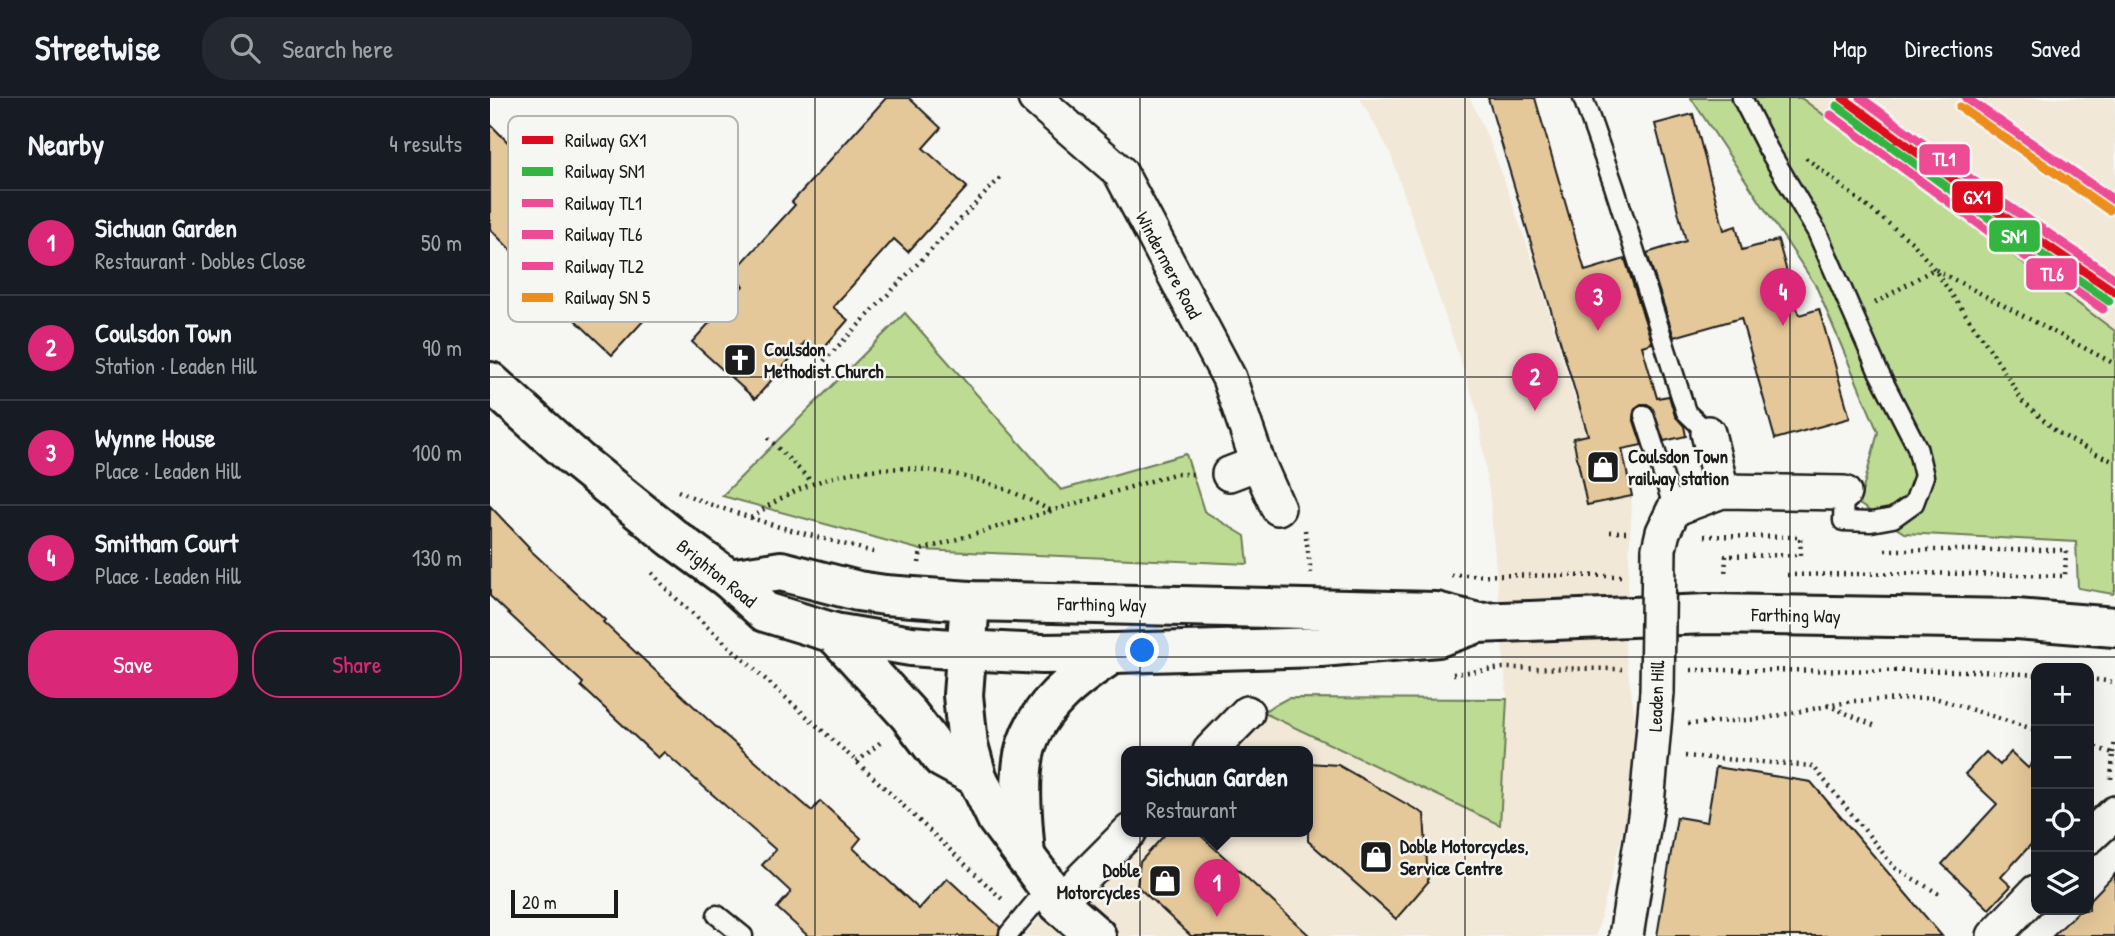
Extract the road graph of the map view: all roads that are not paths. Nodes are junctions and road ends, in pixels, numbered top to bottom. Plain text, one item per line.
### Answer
1 (1035, 98) edge
2 (1583, 98) edge
3 (1742, 98) edge
4 (490, 382) edge
5 (1644, 415) dead end
6 (1708, 433) joint
7 (1722, 491) junction
8 (1844, 493) joint
9 (1278, 508) dead end
10 (1674, 509) junction
11 (729, 579) junction
12 (970, 601) junction
13 (1478, 623) junction
14 (2115, 627) edge
15 (834, 633) junction
16 (965, 650) junction
17 (1114, 653) junction
18 (1247, 713) dead end
19 (1215, 746) edge
20 (977, 777) junction
21 (1122, 837) edge
22 (1025, 857) junction
23 (2031, 897) edge
24 (1046, 898) junction
25 (717, 915) dead end
26 (1009, 934) edge
27 (743, 936) edge
28 (1096, 936) edge
29 (1626, 936) edge
30 (1994, 936) edge

1 - 9 street, Windermere Road
2 - 6 lane
3 - 8 lane
4 - 11 main road, Brighton Road
5 - 10 lane
6 - 7 street
7 - 8 street
7 - 10 street
10 - 29 street, Leaden Hill, bridge
11 - 12 main road, Farthing Way
11 - 15 main road, Brighton Road
12 - 13 main road, Farthing Way
12 - 16 main road
13 - 14 main road, Farthing Way
13 - 17 main road, Farthing Way
15 - 16 main road, Brighton Road
15 - 20 main road
16 - 17 main road, Farthing Way
16 - 20 main road
17 - 22 main road
18 - 19 street
20 - 22 main road
21 - 24 street
22 - 24 main road
23 - 30 street
24 - 26 lane
24 - 28 main road
25 - 27 lane

